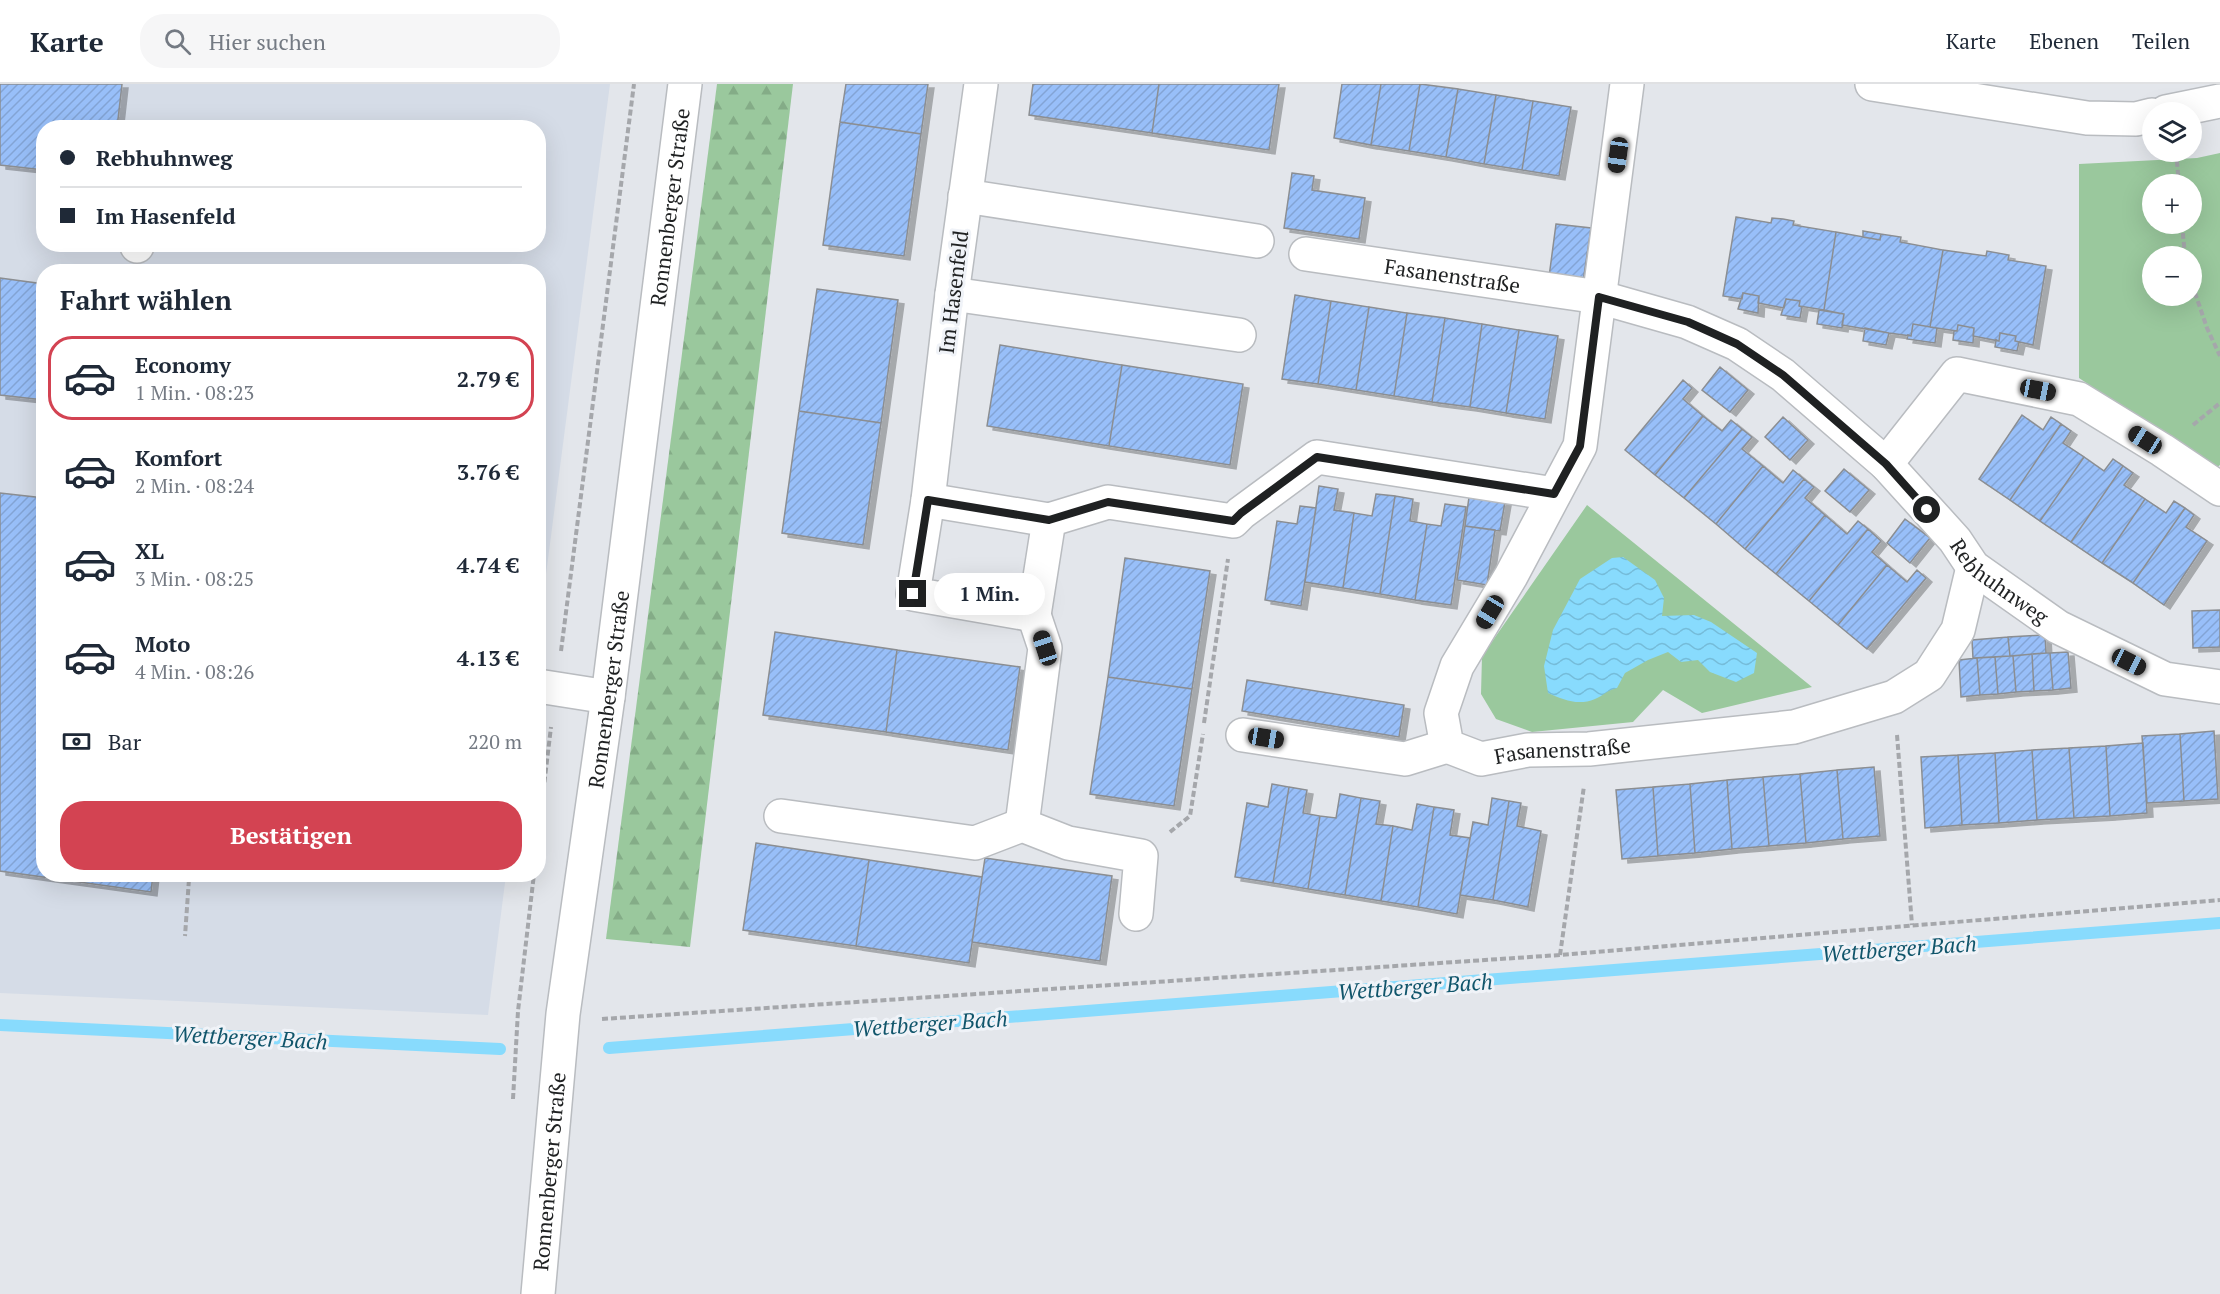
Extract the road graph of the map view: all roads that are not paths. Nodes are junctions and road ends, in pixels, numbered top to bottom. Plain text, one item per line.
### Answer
1 (685, 84) edge
2 (981, 84) edge
3 (1627, 84) edge
4 (1872, 84) edge
5 (2142, 117) edge
6 (965, 196) junction
7 (1257, 241) dead end
8 (1306, 254) dead end
9 (952, 294) junction
10 (1599, 297) junction
11 (1239, 335) dead end
12 (1886, 464) junction
13 (2220, 489) edge
14 (1554, 494) junction
15 (928, 500) junction
16 (1049, 520) junction
17 (1973, 567) junction
18 (1034, 615) junction
19 (547, 687) edge
20 (2220, 687) edge
21 (608, 697) junction
22 (1243, 735) dead end
23 (1447, 746) junction
24 (781, 816) dead end
25 (1022, 825) junction
26 (1136, 914) dead end
27 (538, 1294) edge

1 - 21 street, Ronnenberger Straße
2 - 6 street, Im Hasenfeld
3 - 10 street
4 - 5 street
6 - 7 street
6 - 9 street, Im Hasenfeld
8 - 10 street, Fasanenstraße
9 - 11 street
9 - 15 street, Im Hasenfeld
10 - 12 street, Rebhuhnweg
10 - 14 street
12 - 13 street
12 - 17 street, Rebhuhnweg
14 - 16 street
14 - 23 street
15 - 16 street
15 - 18 street, Im Hasenfeld
16 - 18 street
17 - 20 street, Rebhuhnweg
17 - 23 street, Fasanenstraße
18 - 25 street
19 - 21 street
21 - 27 street, Ronnenberger Straße
22 - 23 street
24 - 25 street
25 - 26 street

